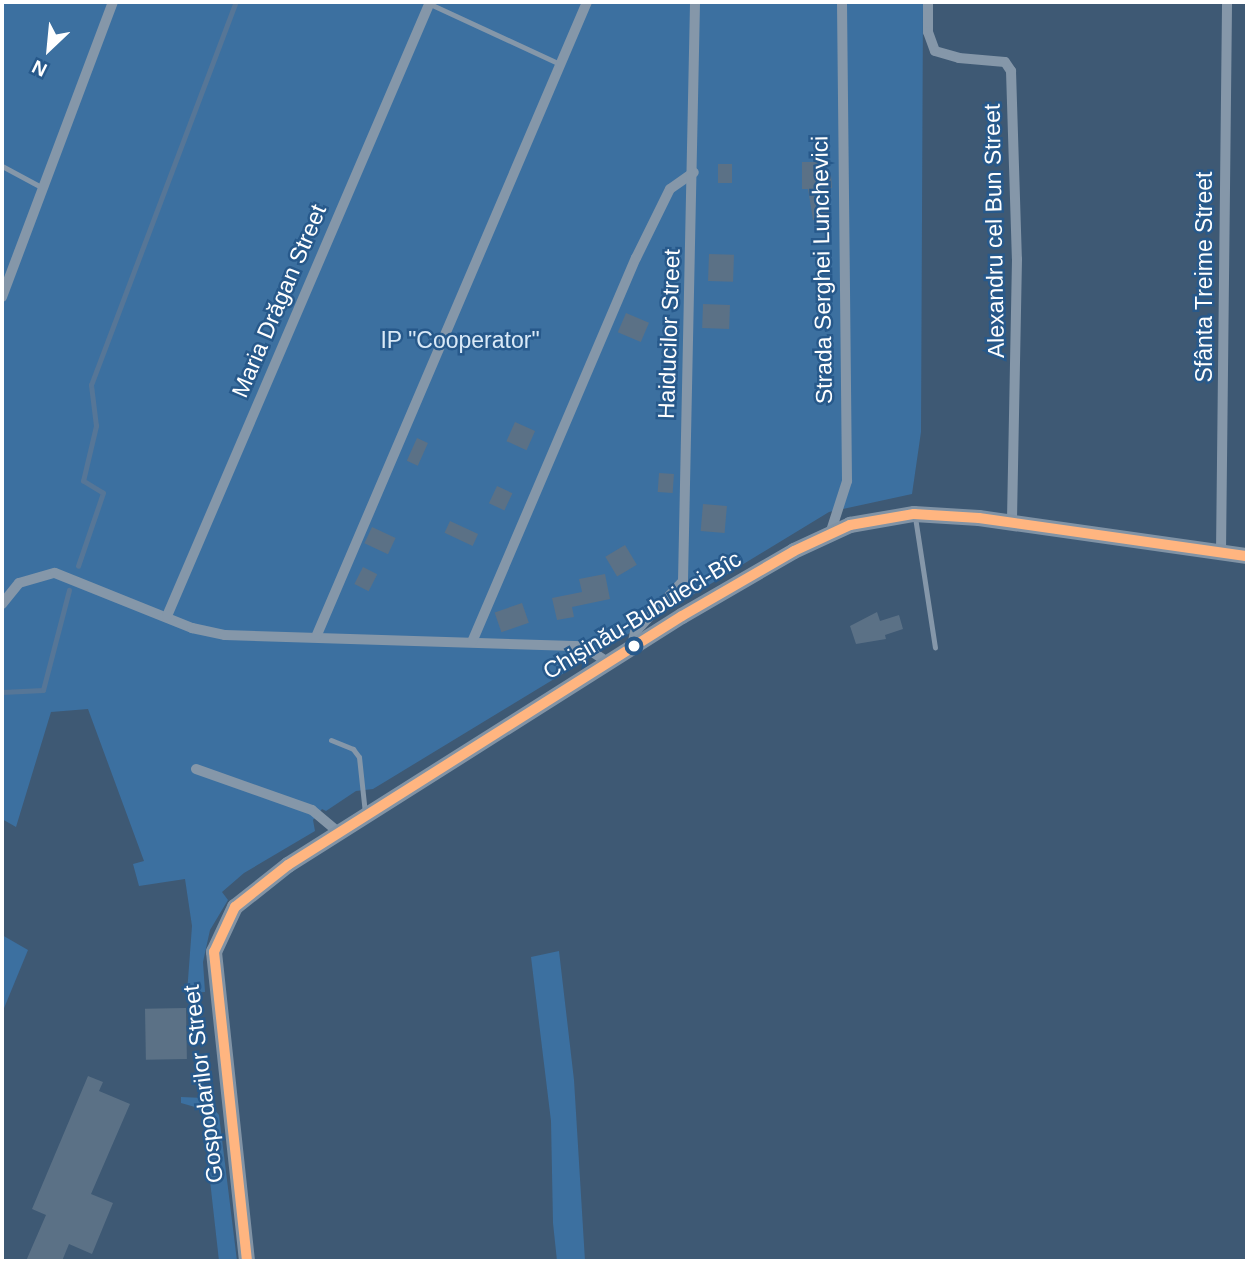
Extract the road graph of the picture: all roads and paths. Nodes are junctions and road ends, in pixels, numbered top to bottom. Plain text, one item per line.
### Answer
1 (113, 2) edge
2 (428, 2) edge
3 (587, 2) edge
4 (695, 2) edge
5 (842, 2) edge
6 (928, 2) edge
7 (1227, 2) edge
8 (560, 65) junction
9 (2, 166) edge
10 (694, 173) junction
11 (43, 188) junction
12 (2, 297) edge
13 (914, 514) junction
14 (1012, 522) junction
15 (830, 534) junction
16 (1222, 552) junction
17 (1247, 556) edge
18 (2, 604) edge
19 (167, 616) junction
20 (316, 637) junction
21 (472, 642) junction
22 (632, 647) junction
23 (935, 647) dead end
24 (608, 662) junction
25 (331, 740) dead end
26 (196, 769) dead end
27 (365, 816) junction
28 (339, 833) junction
29 (235, 907) joint
30 (247, 1261) edge

1 - 11 street
2 - 8 lane
2 - 19 street, Maria Drăgan Street
3 - 8 street
4 - 10 street, Haiducilor Street
5 - 15 street, Strada Serghei Lunchevici
6 - 14 street, Alexandru cel Bun Street
7 - 16 street, Sfânta Treime Street
8 - 20 street
9 - 11 lane
10 - 21 street
10 - 22 street, Haiducilor Street
11 - 12 street
13 - 14 street, Chișinău-Bubuieci-Bîc
13 - 15 street, Chișinău-Bubuieci-Bîc
13 - 23 lane
14 - 16 street, Chișinău-Bubuieci-Bîc
15 - 22 street, Chișinău-Bubuieci-Bîc
16 - 17 street, Chișinău-Bubuieci-Bîc
18 - 19 street
19 - 20 street
20 - 21 street
21 - 24 street
22 - 24 street, Chișinău-Bubuieci-Bîc
24 - 27 street, Chișinău-Bubuieci-Bîc
25 - 27 lane
26 - 28 street
27 - 28 street, Chișinău-Bubuieci-Bîc
28 - 29 street, Chișinău-Bubuieci-Bîc
29 - 30 street, Gospodarilor Street

